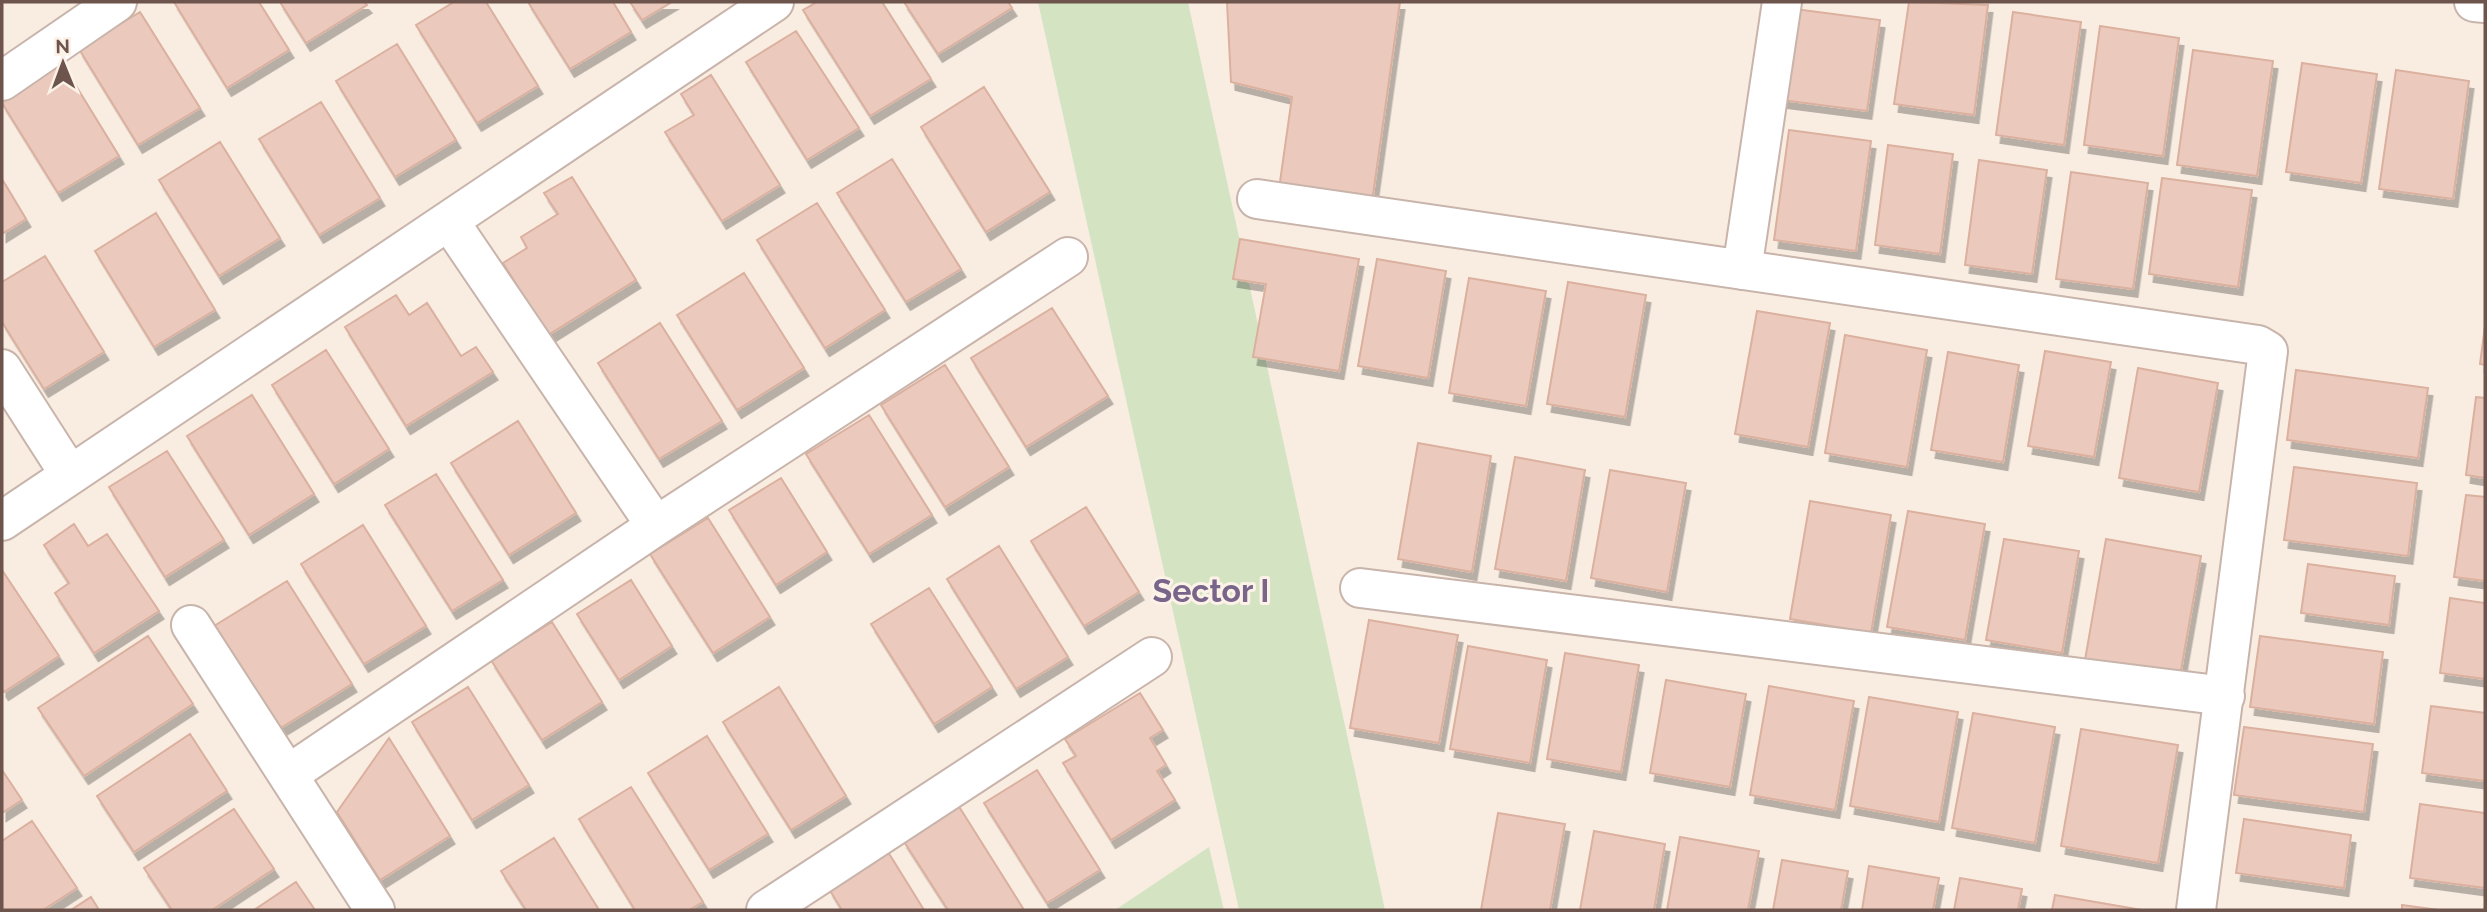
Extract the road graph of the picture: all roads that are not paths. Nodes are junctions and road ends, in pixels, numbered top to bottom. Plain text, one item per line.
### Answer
1 (117, 2) edge
2 (774, 2) edge
3 (1782, 2) edge
4 (2474, 2) edge
5 (2485, 3) edge
6 (2, 81) edge
7 (1257, 199) dead end
8 (449, 221) junction
9 (1068, 257) dead end
10 (1742, 270) junction
11 (2, 369) edge
12 (70, 475) junction
13 (2, 521) edge
14 (656, 526) junction
15 (1360, 588) dead end
16 (191, 625) dead end
17 (1152, 657) dead end
18 (2225, 696) junction
19 (289, 774) junction
20 (376, 910) edge
21 (766, 910) edge
22 (2196, 910) edge

1 - 6 street
2 - 8 street
3 - 10 street
4 - 5 street
7 - 10 street
8 - 12 street
8 - 14 street
9 - 14 street
10 - 18 street
11 - 12 street
12 - 13 street
14 - 19 street
15 - 18 street
16 - 19 street
17 - 21 street
18 - 22 street
19 - 20 street

